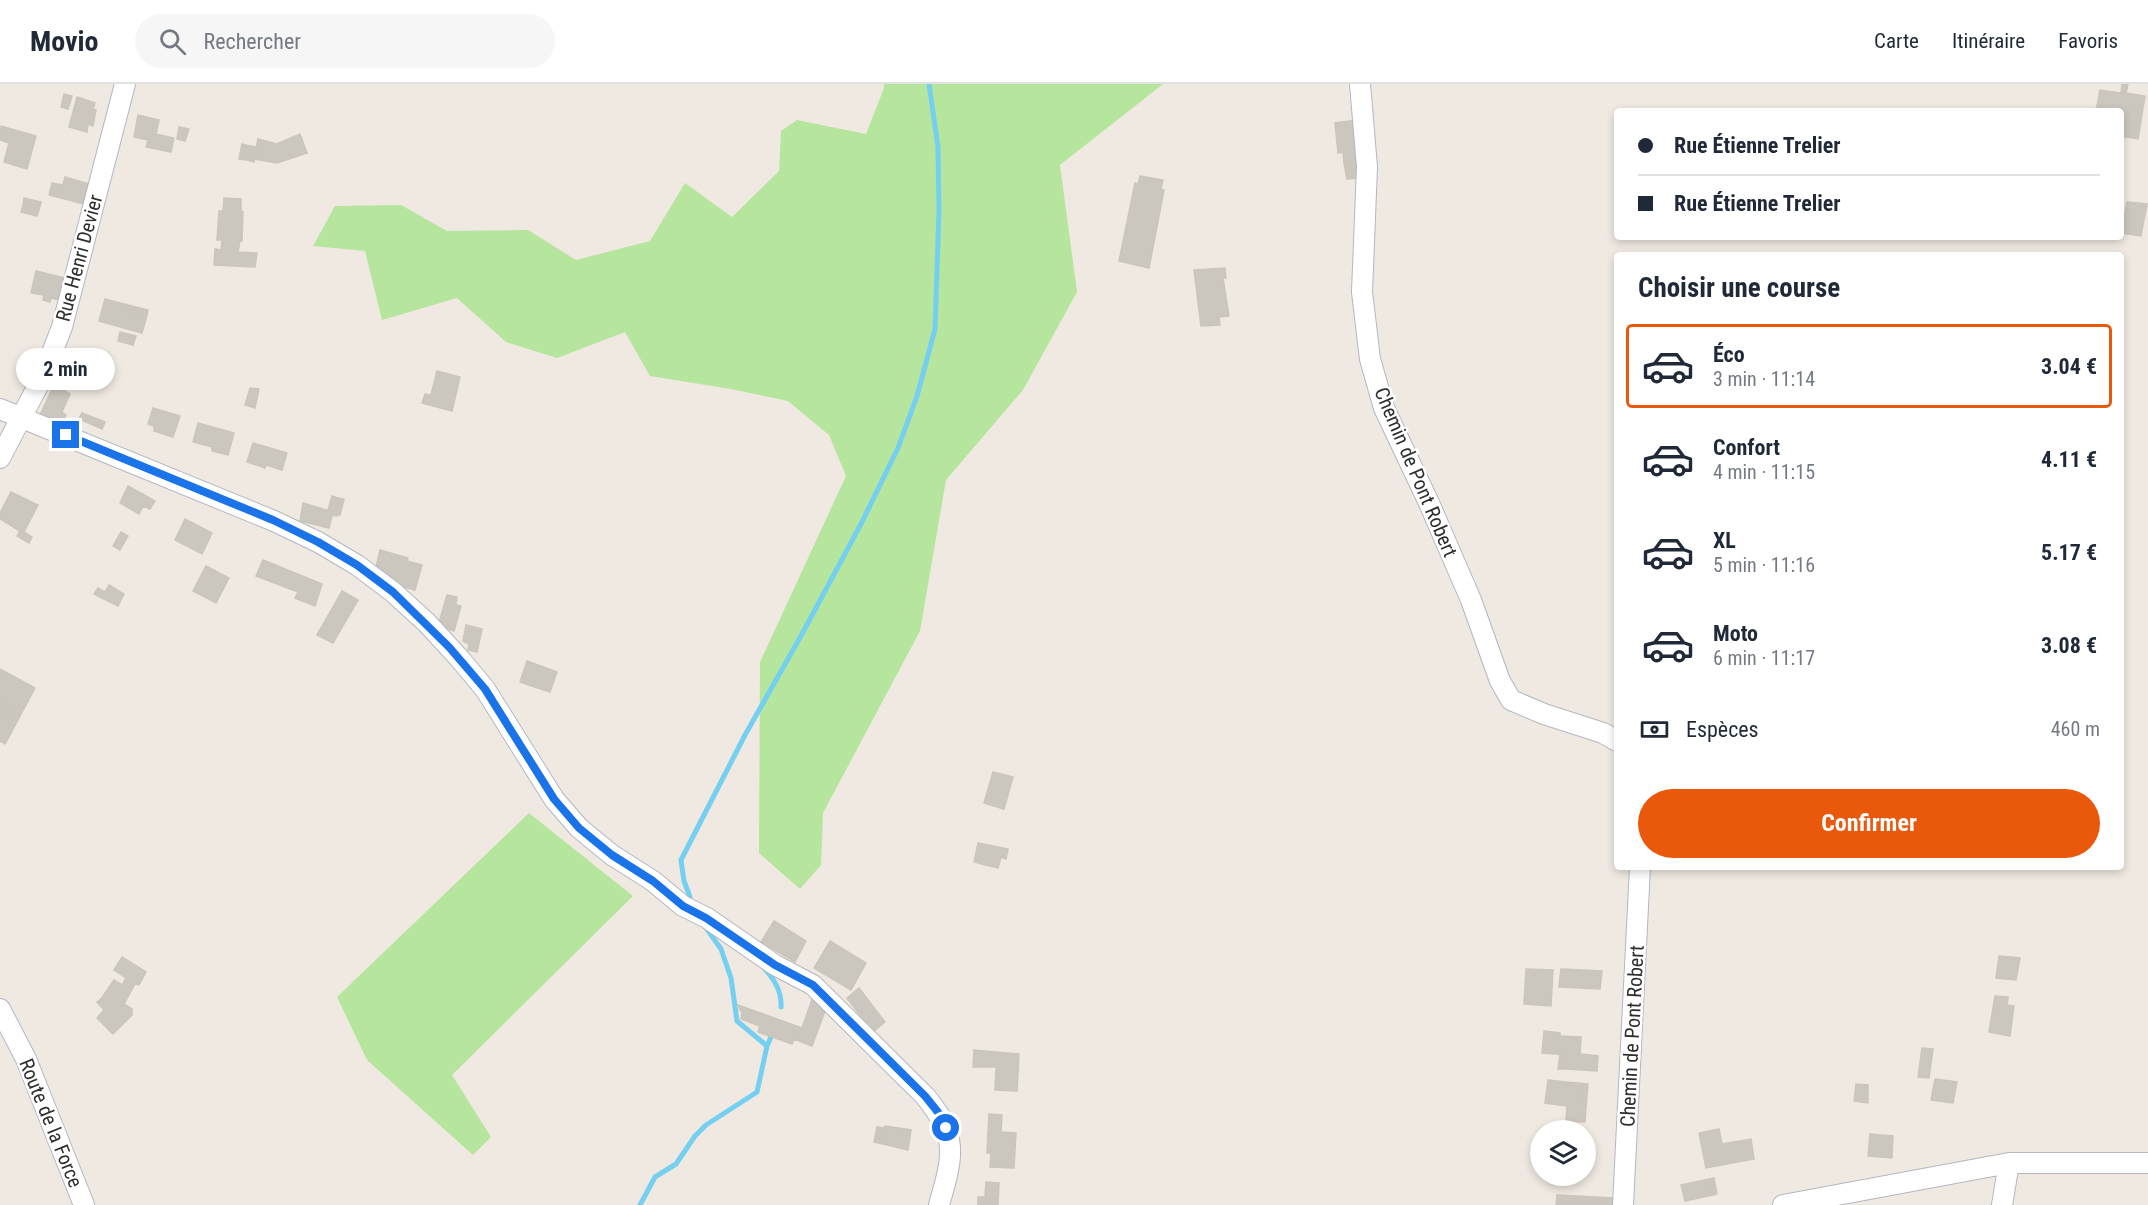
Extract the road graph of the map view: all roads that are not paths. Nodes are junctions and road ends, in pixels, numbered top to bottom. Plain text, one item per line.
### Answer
1 (125, 84) edge
2 (1360, 84) edge
3 (0, 409) edge
4 (23, 417) junction
5 (0, 458) edge
6 (1614, 739) edge
7 (1640, 870) edge
8 (0, 1009) edge
9 (2009, 1163) junction
10 (2148, 1163) edge
11 (84, 1205) edge
12 (939, 1205) edge
13 (1623, 1205) edge
14 (1783, 1205) edge
15 (2002, 1205) edge

1 - 4 street, Rue Henri Devier
2 - 6 street, Chemin de Pont Robert
3 - 4 street
4 - 5 street, Rue Henri Devier
4 - 12 street
7 - 13 street, Chemin de Pont Robert
8 - 11 street, Route de la Force
9 - 10 street
9 - 14 street
9 - 15 street

